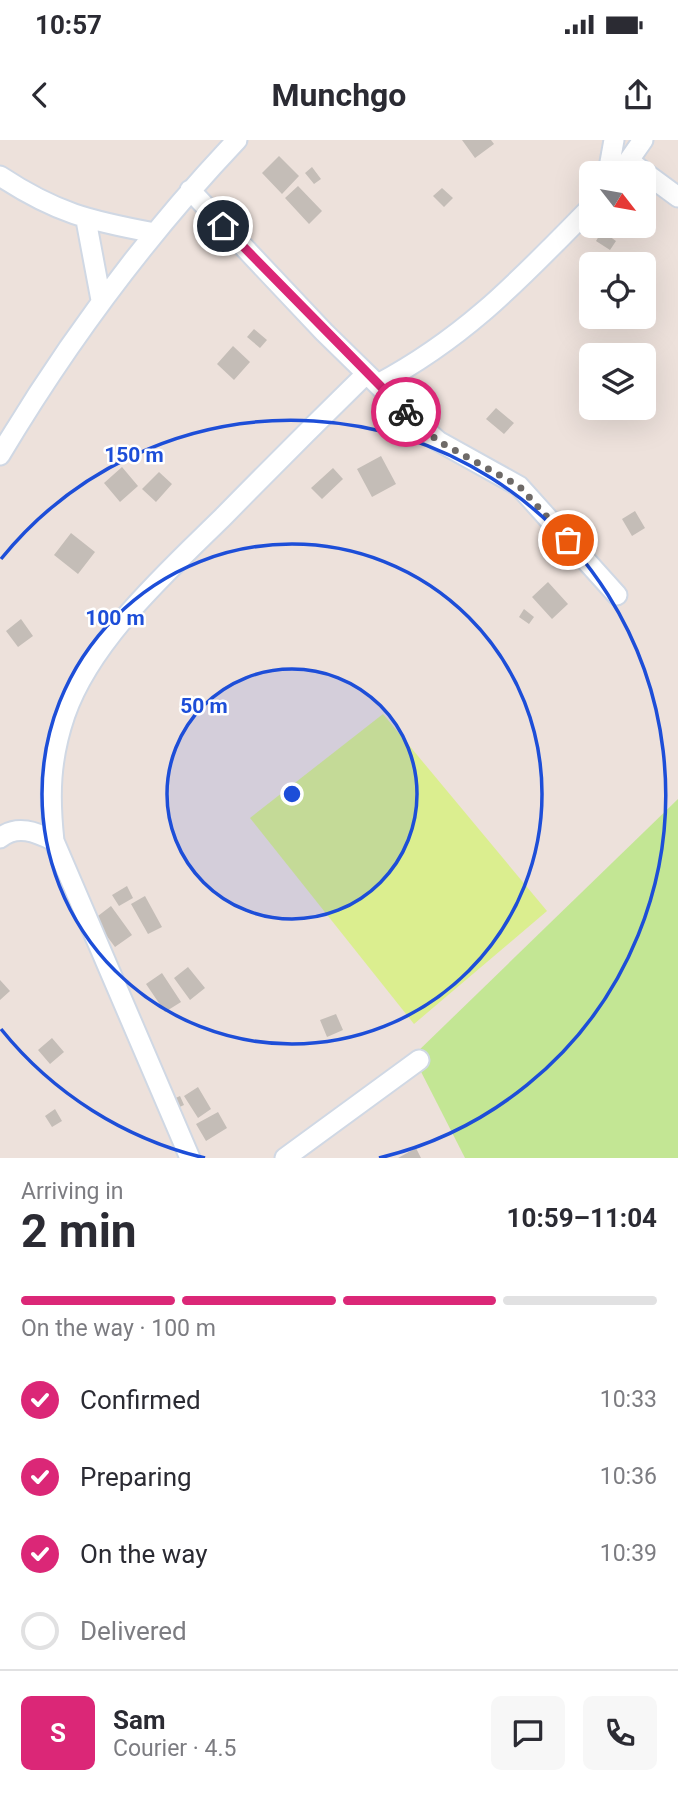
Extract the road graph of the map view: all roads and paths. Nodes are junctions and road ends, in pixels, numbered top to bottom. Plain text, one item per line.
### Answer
1 (237, 140) edge
2 (614, 140) edge
3 (643, 140) edge
4 (610, 161) edge
5 (628, 161) edge
6 (0, 176) edge
7 (656, 185) edge
8 (190, 190) junction
9 (678, 197) edge
10 (579, 219) edge
11 (86, 220) junction
12 (155, 233) junction
13 (101, 300) junction
14 (372, 379) junction
15 (0, 455) edge
16 (617, 595) dead end
17 (0, 838) edge
18 (54, 841) junction
19 (419, 1059) dead end
20 (190, 1158) edge
21 (285, 1158) edge

1 - 8 street
2 - 4 street
3 - 5 street
6 - 11 street
7 - 9 street
8 - 12 street
8 - 14 street
10 - 14 street
11 - 12 street
11 - 13 street
12 - 13 street
13 - 15 street
14 - 16 street
14 - 18 street
17 - 18 street
18 - 20 street
19 - 21 street

